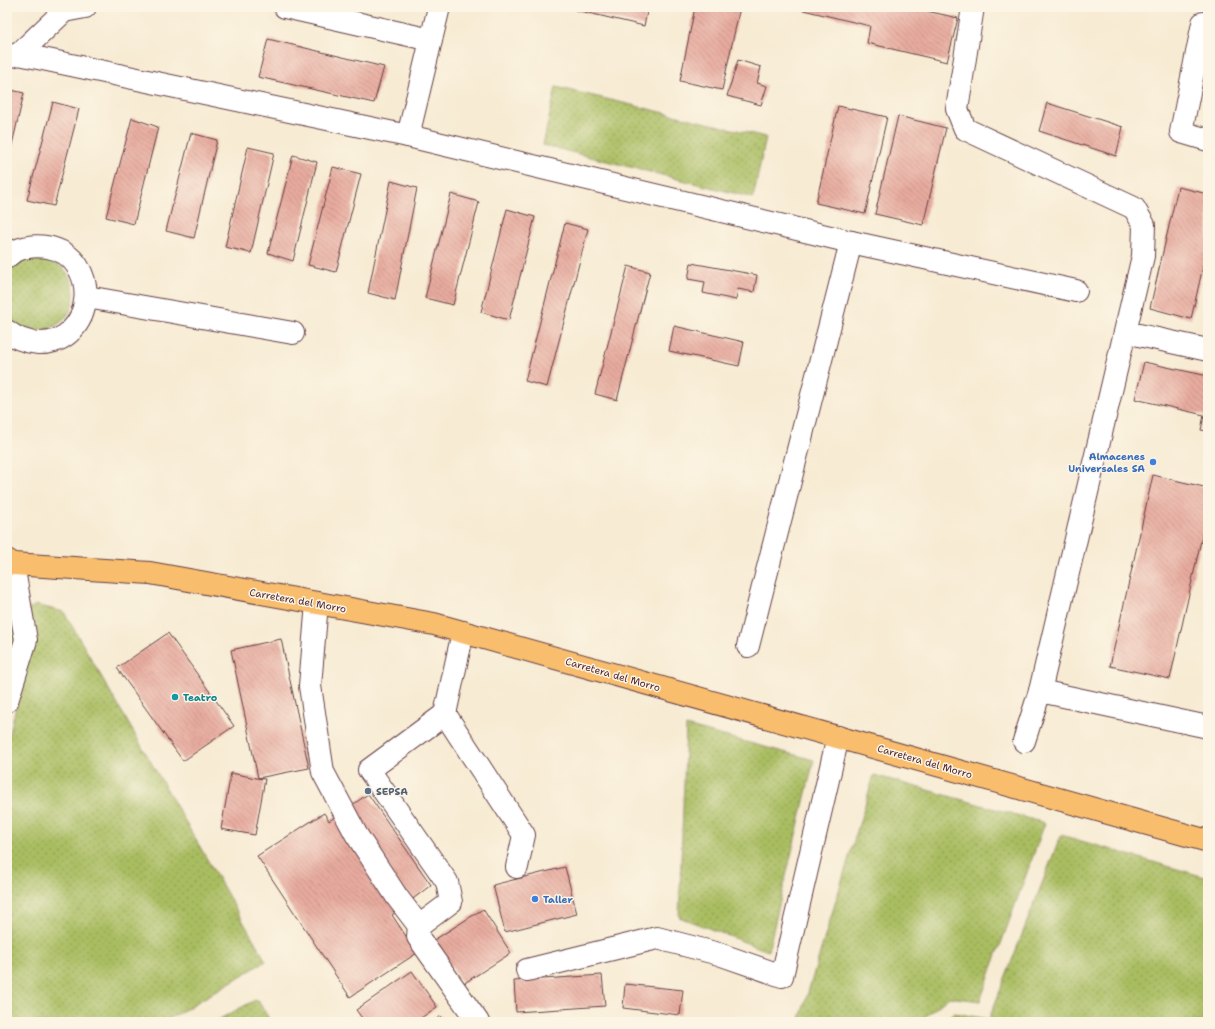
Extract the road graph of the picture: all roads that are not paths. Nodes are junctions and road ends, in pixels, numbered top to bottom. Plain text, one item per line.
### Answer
1 (85, 7) edge
2 (285, 7) edge
3 (439, 7) edge
4 (973, 7) edge
5 (1203, 23) dead end
6 (431, 40) junction
7 (13, 55) edge
8 (408, 136) junction
9 (1208, 140) edge
10 (852, 242) junction
11 (8, 256) edge
12 (1076, 291) dead end
13 (87, 297) junction
14 (7, 331) edge
15 (293, 333) dead end
16 (1139, 335) dead end
17 (1208, 350) edge
18 (10, 562) edge
19 (317, 603) junction
20 (463, 632) junction
21 (748, 646) dead end
22 (1040, 691) junction
23 (7, 701) edge
24 (445, 714) junction
25 (1208, 727) edge
26 (838, 737) junction
27 (1024, 741) dead end
28 (1208, 841) edge
29 (517, 867) dead end
30 (419, 926) junction
31 (527, 970) dead end
32 (478, 1022) edge

1 - 7 lane
2 - 6 lane
3 - 6 lane
4 - 22 lane
5 - 9 lane
6 - 8 lane
7 - 8 lane
8 - 10 lane
10 - 12 lane
10 - 21 lane
11 - 13 lane
13 - 14 lane
13 - 15 lane
16 - 17 lane
18 - 19 main road, Carretera del Morro
18 - 23 lane
19 - 20 main road, Carretera del Morro
19 - 30 lane
20 - 24 lane
20 - 26 main road, Carretera del Morro
22 - 25 lane
22 - 27 lane
24 - 29 lane
24 - 30 lane
26 - 28 main road, Carretera del Morro
26 - 31 lane
30 - 32 lane

